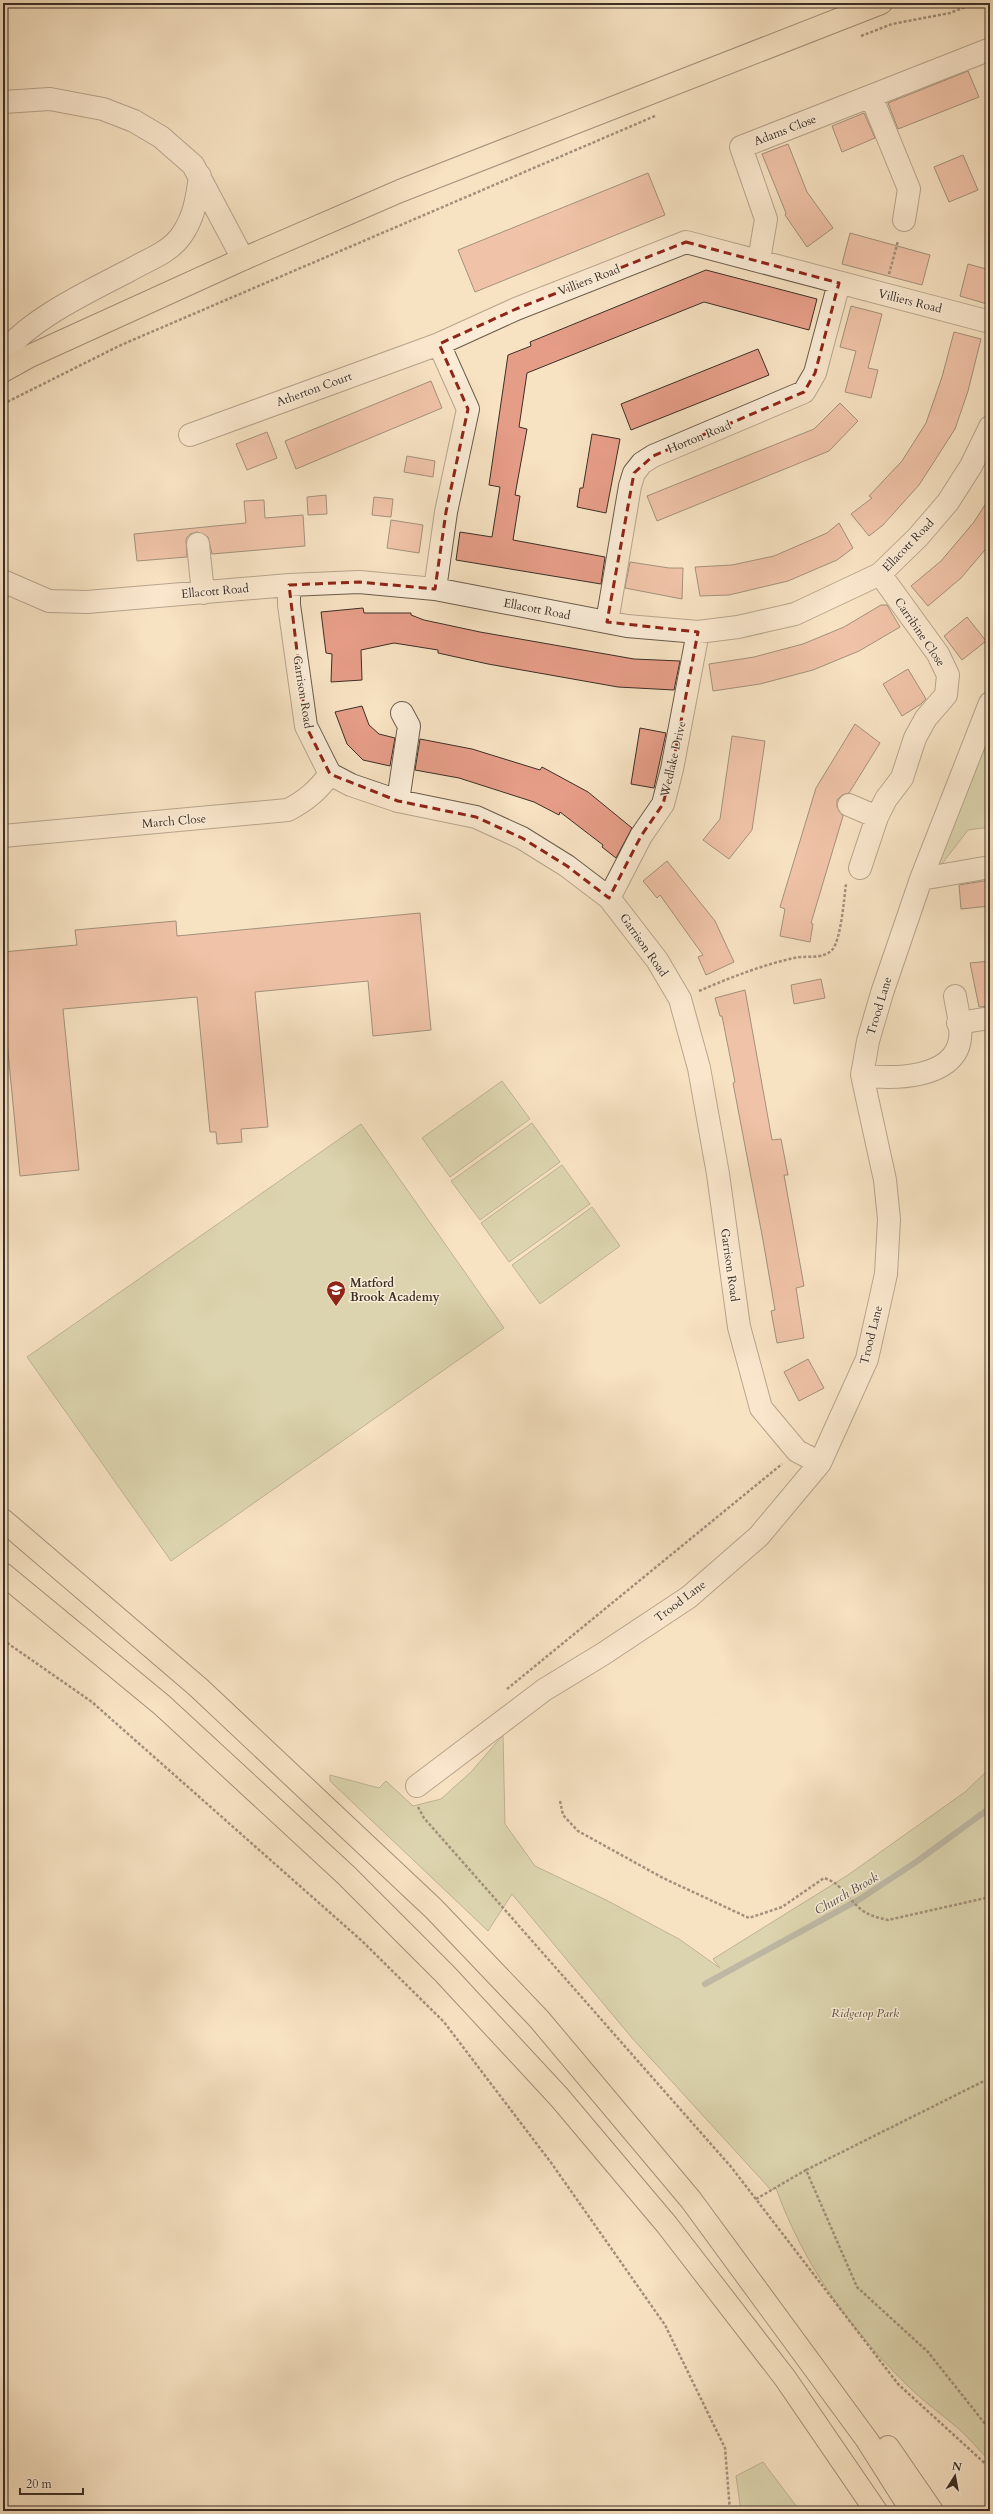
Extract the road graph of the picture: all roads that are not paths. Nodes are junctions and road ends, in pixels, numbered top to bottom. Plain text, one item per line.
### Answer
1 (881, 3) edge
2 (988, 50) dead end
3 (871, 96) junction
4 (3, 102) edge
5 (200, 176) junction
6 (904, 220) road end
7 (243, 259) junction
8 (758, 260) junction
9 (839, 283) junction
10 (990, 322) edge
11 (439, 344) junction
12 (3, 353) edge
13 (3, 371) edge
14 (990, 427) edge
15 (190, 435) dead end
16 (198, 544) dead end
17 (880, 574) junction
18 (3, 581) edge
19 (289, 585) junction
20 (435, 589) junction
21 (203, 593) junction
22 (607, 622) junction
23 (698, 632) junction
24 (990, 703) edge
25 (402, 713) dead end
26 (330, 774) junction
27 (398, 802) junction
28 (850, 805) dead end
29 (877, 817) junction
30 (3, 836) edge
31 (990, 867) edge
32 (860, 868) road end
33 (921, 879) junction
34 (609, 898) junction
35 (955, 996) dead end
36 (990, 1018) edge
37 (958, 1023) junction
38 (862, 1074) junction
39 (820, 1463) junction
40 (3, 1520) edge
41 (3, 1574) edge
42 (417, 1786) road end
43 (691, 2200) junction
44 (876, 2511) edge
45 (912, 2511) edge
46 (932, 2511) edge

1 - 7 main road
2 - 3 street, Adams Close
3 - 6 street
3 - 8 street, Adams Close
4 - 5 street
5 - 7 street
5 - 12 street
7 - 13 main road
8 - 9 street, Villiers Road
8 - 11 street, Villiers Road
9 - 10 street, Villiers Road
9 - 22 street, Horton Road
11 - 15 street, Atherton Court
11 - 20 street
14 - 17 street, Ellacott Road
16 - 21 street
17 - 23 street, Ellacott Road
17 - 29 street, Carribine Close
18 - 21 street, Ellacott Road
19 - 20 street, Ellacott Road
19 - 21 street, Ellacott Road
19 - 26 street, Garrison Road
20 - 22 street, Ellacott Road
22 - 23 street, Ellacott Road
23 - 34 street, Wedlake Drive
24 - 33 street, Trood Lane
25 - 27 street
26 - 27 street, Garrison Road
26 - 30 street, March Close
27 - 34 street, Garrison Road
28 - 29 street
29 - 32 street, Carribine Close
31 - 33 street
33 - 38 street, Trood Lane
34 - 39 street, Garrison Road
35 - 37 street
36 - 37 street
37 - 38 street
38 - 39 street, Trood Lane
39 - 42 street, Trood Lane
40 - 43 main road
41 - 44 main road
43 - 45 main road
43 - 46 main road

